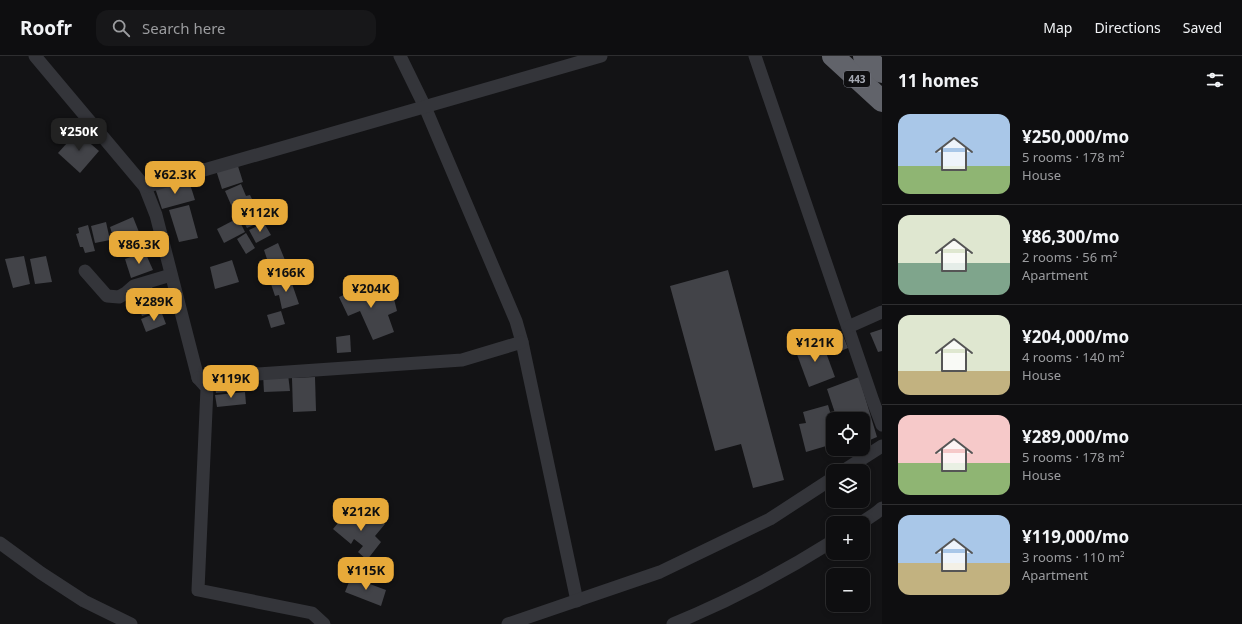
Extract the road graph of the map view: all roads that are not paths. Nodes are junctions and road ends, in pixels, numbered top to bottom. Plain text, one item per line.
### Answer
1 (35, 56) edge
2 (400, 56) edge
3 (601, 56) edge
4 (755, 56) edge
5 (833, 56) edge
6 (864, 56) edge
7 (882, 72) edge
8 (882, 101) edge
9 (425, 107) junction
10 (145, 187) junction
11 (85, 271) dead end
12 (171, 275) junction
13 (882, 312) edge
14 (848, 327) junction
15 (522, 342) junction
16 (198, 378) junction
17 (882, 425) edge
18 (882, 446) edge
19 (855, 464) edge
20 (826, 483) edge
21 (882, 508) edge
22 (870, 517) edge
23 (0, 543) edge
24 (826, 545) edge
25 (577, 601) junction
26 (131, 624) edge
27 (324, 624) edge
28 (508, 624) edge
29 (673, 624) edge

1 - 10 street
2 - 9 street
3 - 9 street
4 - 14 street
5 - 8 highway, 443
6 - 7 highway, 443
9 - 10 street
9 - 15 street
10 - 12 street
11 - 12 street
12 - 16 street
13 - 14 street
14 - 17 street
15 - 16 street
15 - 25 street
16 - 27 street
18 - 19 street
20 - 25 street
21 - 22 street
23 - 26 street
24 - 29 street
25 - 28 street

